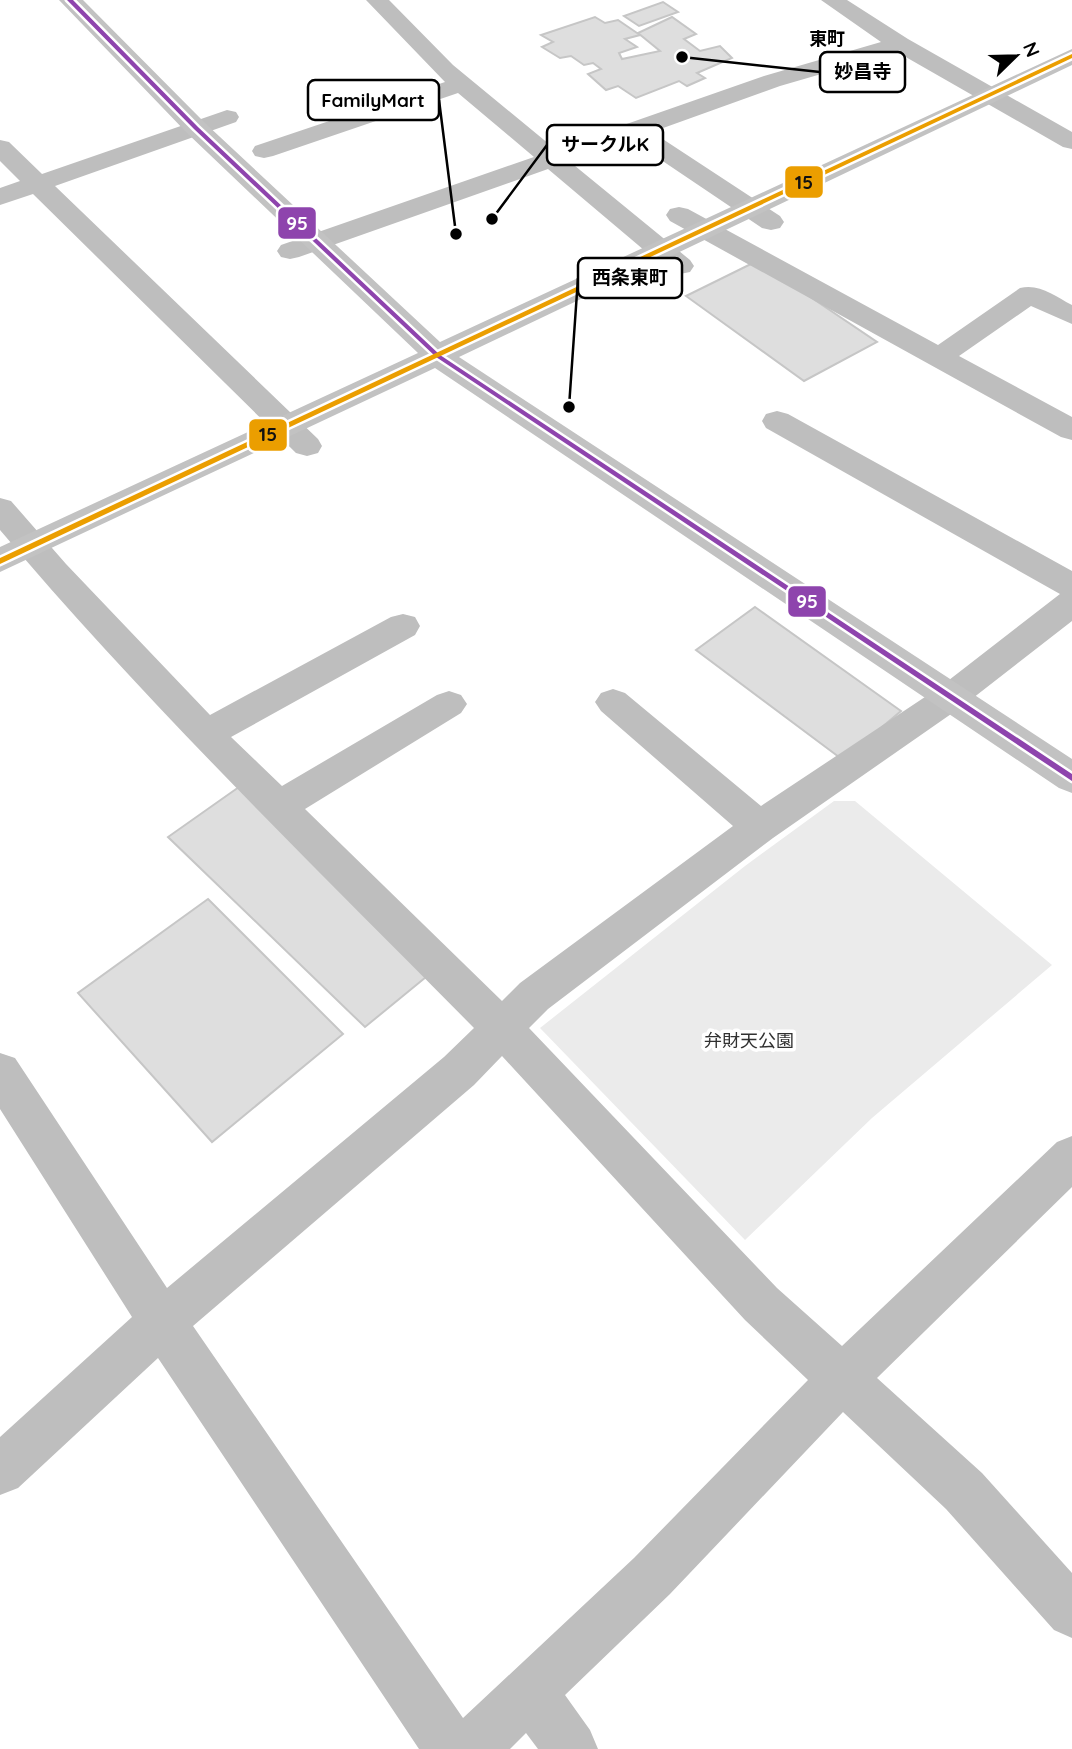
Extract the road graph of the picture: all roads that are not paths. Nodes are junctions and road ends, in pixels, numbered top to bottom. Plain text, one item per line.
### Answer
1 (70, 0) edge
2 (377, 0) edge
3 (832, 0) edge
4 (900, 44) junction
5 (1072, 56) edge
6 (461, 84) junction
7 (988, 95) junction
8 (227, 117) dead end
9 (196, 128) junction
10 (633, 130) junction
11 (1072, 142) edge
12 (0, 147) edge
13 (264, 151) dead end
14 (550, 159) junction
15 (38, 183) junction
16 (0, 197) edge
17 (679, 215) dead end
18 (760, 215) junction
19 (704, 228) junction
20 (316, 242) junction
21 (290, 251) dead end
22 (670, 258) junction
23 (1072, 316) edge
24 (438, 356) junction
25 (939, 357) junction
26 (777, 421) dead end
27 (287, 425) junction
28 (1072, 430) edge
29 (307, 446) dead end
30 (0, 509) edge
31 (16, 554) edge
32 (1072, 586) edge
33 (1072, 603) edge
34 (403, 626) dead end
35 (952, 696) junction
36 (613, 702) dead end
37 (449, 704) dead end
38 (206, 734) junction
39 (1072, 778) edge
40 (279, 806) junction
41 (760, 827) junction
42 (502, 1028) junction
43 (0, 1072) edge
44 (1072, 1157) edge
45 (162, 1322) junction
46 (842, 1379) junction
47 (0, 1470) edge
48 (1072, 1612) edge
49 (530, 1692) junction
50 (451, 1749) edge
51 (470, 1749) edge
52 (571, 1749) edge

1 - 9 street
2 - 6 street
3 - 4 street
4 - 7 street
4 - 10 street
5 - 7 street
6 - 13 street
6 - 14 street
7 - 11 street
7 - 18 street
8 - 9 street
9 - 15 street
9 - 20 street
10 - 14 street
10 - 18 street
12 - 15 street
14 - 20 street
14 - 22 street
15 - 16 street
15 - 27 street
17 - 19 street
18 - 19 street
19 - 22 street
19 - 25 street
20 - 21 street
20 - 24 street
22 - 24 street
23 - 25 street
24 - 27 street
24 - 35 street
25 - 28 street
26 - 32 street
27 - 29 street
27 - 31 street
30 - 31 street
31 - 38 street
33 - 35 street
34 - 38 street
35 - 39 street
35 - 41 street
36 - 41 street
37 - 40 street
38 - 40 street
40 - 42 street
41 - 42 street
42 - 45 street
42 - 46 street
43 - 45 street
44 - 46 street
45 - 47 street
45 - 50 street
46 - 48 street
46 - 49 street
49 - 51 street
49 - 52 street

